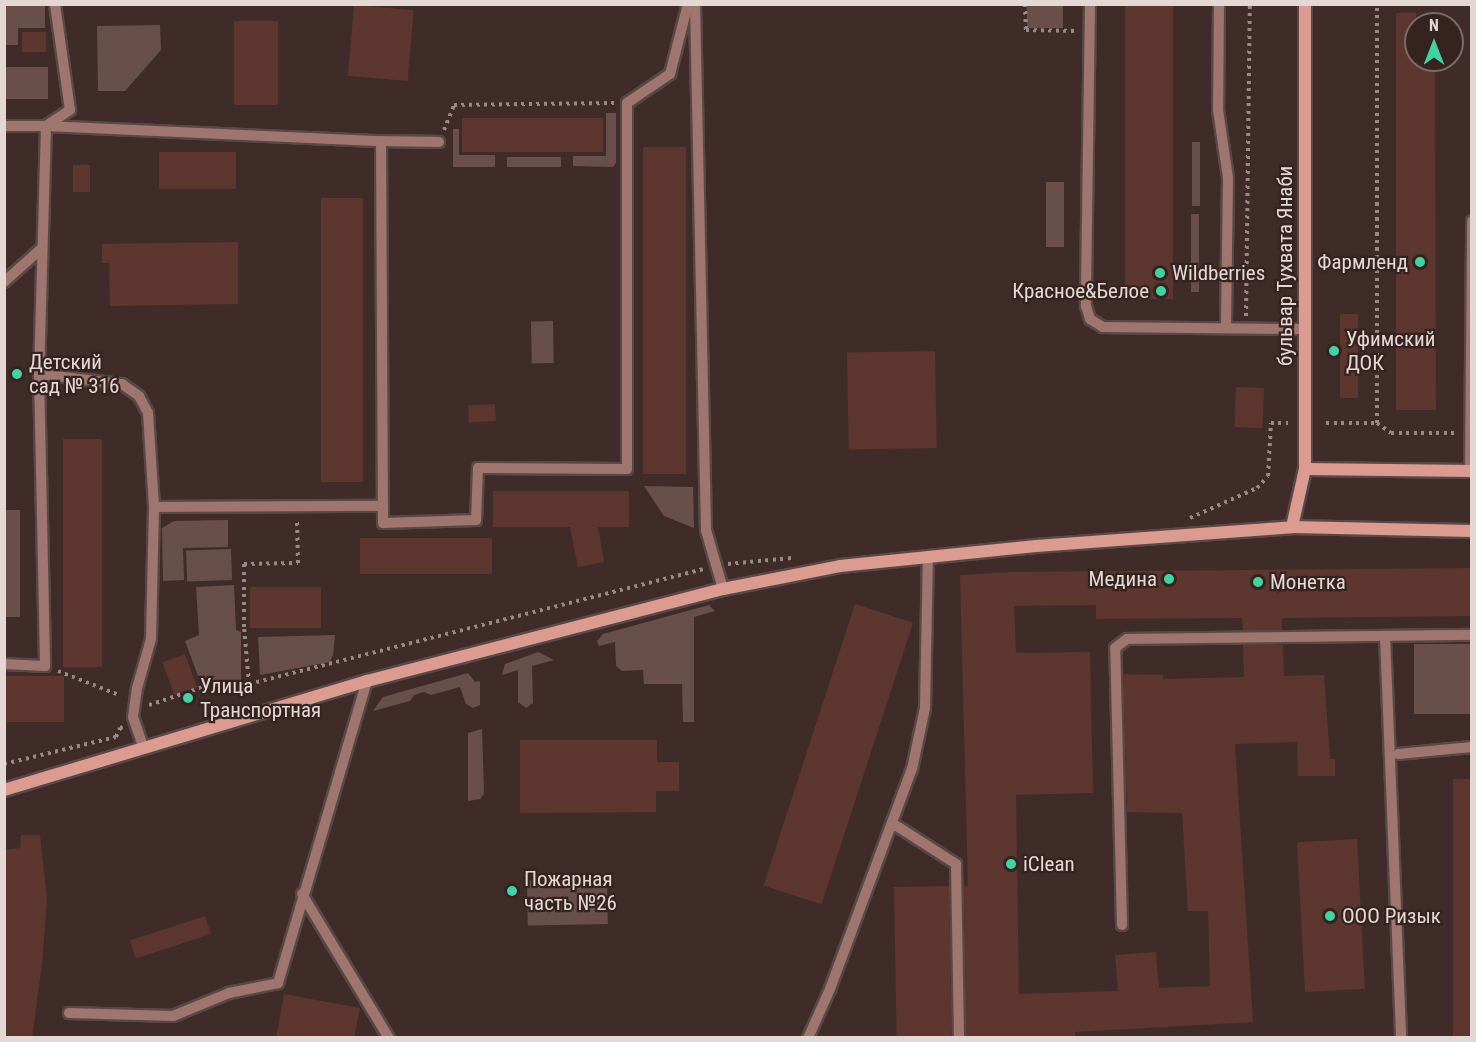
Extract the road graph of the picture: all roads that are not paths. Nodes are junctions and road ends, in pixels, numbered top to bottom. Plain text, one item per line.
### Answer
1 (55, 4) edge
2 (688, 4) edge
3 (695, 4) edge
4 (1090, 4) edge
5 (1219, 4) edge
6 (1305, 4) edge
7 (4, 126) edge
8 (46, 126) junction
9 (381, 141) junction
10 (439, 142) road end
11 (1472, 220) edge
12 (42, 248) junction
13 (4, 282) edge
14 (1226, 328) junction
15 (1305, 329) junction
16 (1471, 344) edge
17 (39, 374) junction
18 (1305, 469) junction
19 (1471, 471) edge
20 (383, 506) junction
21 (153, 507) junction
22 (1292, 527) junction
23 (1472, 531) edge
24 (928, 557) junction
25 (723, 589) junction
26 (1472, 635) edge
27 (1385, 636) junction
28 (4, 664) edge
29 (367, 681) junction
30 (143, 746) junction
31 (1472, 747) edge
32 (1398, 754) dead end
33 (4, 790) edge
34 (892, 823) junction
35 (302, 894) junction
36 (1122, 925) dead end
37 (69, 1013) dead end
38 (389, 1038) edge
39 (808, 1038) edge
40 (959, 1038) edge
41 (1401, 1038) edge

1 - 8 lane
2 - 20 lane
3 - 25 lane
4 - 14 lane
5 - 14 lane
6 - 15 street, бульвар Тухвата Янаби
7 - 8 lane
8 - 9 lane
8 - 12 lane
9 - 10 lane
9 - 20 lane
11 - 16 lane
12 - 13 lane
12 - 17 lane
14 - 15 lane
15 - 18 street, бульвар Тухвата Янаби
16 - 19 lane
17 - 21 lane
17 - 28 lane
18 - 19 street
18 - 22 street, бульвар Тухвата Янаби
20 - 21 lane
21 - 30 lane
22 - 23 street
22 - 24 street
24 - 25 street
24 - 34 lane
25 - 29 street
26 - 27 lane
27 - 36 lane
27 - 41 lane
29 - 30 street
29 - 35 lane
30 - 33 street
31 - 32 lane
34 - 39 lane
34 - 40 lane
35 - 37 lane
35 - 38 lane

